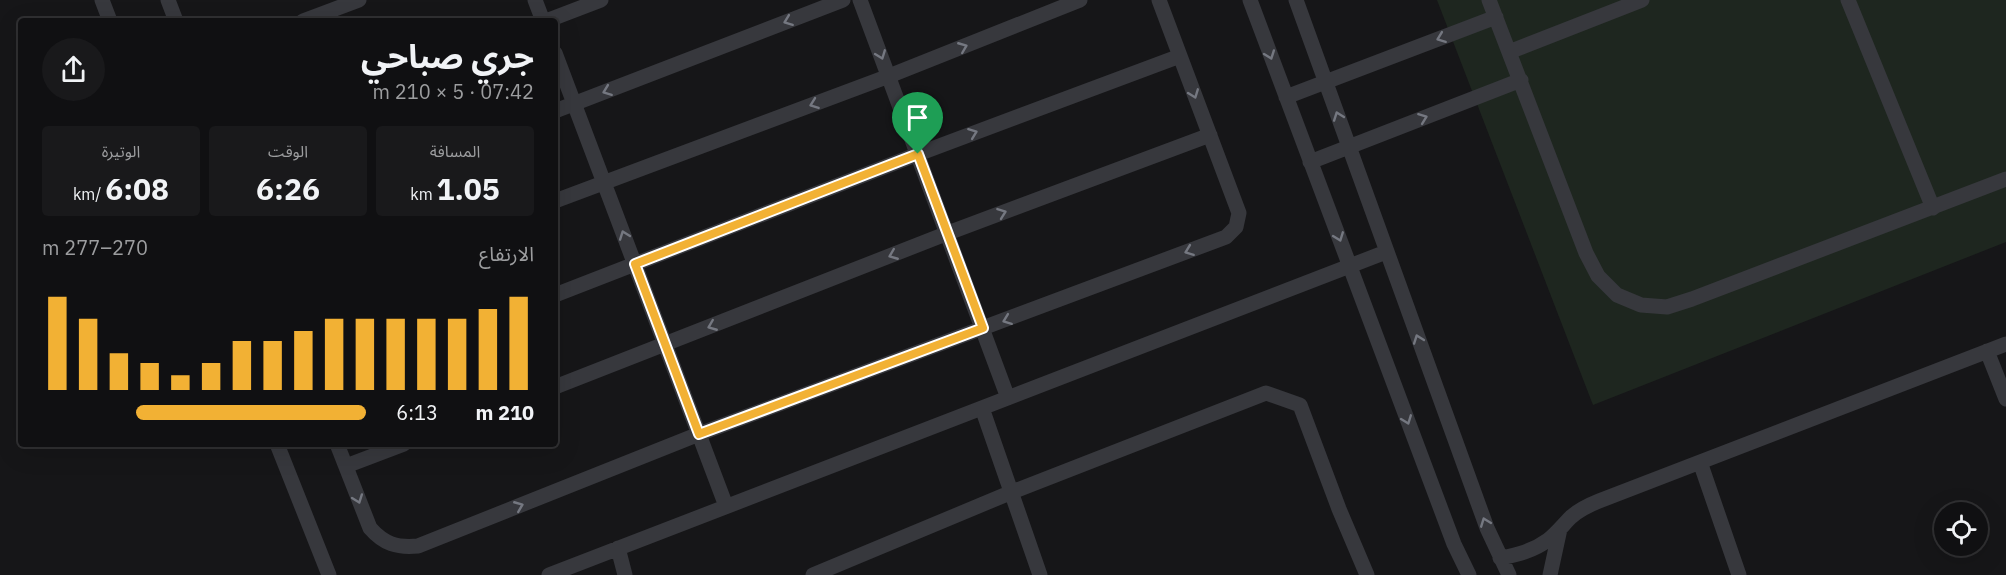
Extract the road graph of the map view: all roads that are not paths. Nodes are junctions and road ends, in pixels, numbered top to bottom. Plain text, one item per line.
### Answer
1 (102, 0) edge
2 (168, 0) edge
3 (358, 0) edge
4 (535, 0) edge
5 (601, 0) edge
6 (843, 0) edge
7 (860, 0) edge
8 (1080, 0) edge
9 (1159, 0) edge
10 (1250, 0) edge
11 (1296, 0) edge
12 (1489, 0) edge
13 (1642, 0) edge
14 (1848, 0) edge
15 (1496, 17) junction
16 (109, 18) edge
17 (175, 18) edge
18 (311, 18) edge
19 (543, 18) edge
20 (552, 18) edge
21 (1509, 52) junction
22 (1180, 56) junction
23 (558, 61) edge
24 (889, 76) junction
25 (1521, 80) junction
26 (1326, 82) junction
27 (1286, 97) junction
28 (574, 104) junction
29 (558, 110) edge
30 (1210, 135) junction
31 (1349, 147) junction
32 (918, 154) junction
33 (1310, 162) junction
34 (2006, 179) edge
35 (605, 182) junction
36 (558, 200) edge
37 (1933, 208) junction
38 (948, 233) junction
39 (1386, 252) junction
40 (635, 264) junction
41 (1350, 266) junction
42 (558, 294) edge
43 (983, 328) junction
44 (2006, 344) edge
45 (665, 345) junction
46 (1987, 351) junction
47 (558, 386) edge
48 (1008, 398) junction
49 (2006, 399) edge
50 (982, 408) junction
51 (699, 434) junction
52 (278, 447) edge
53 (339, 447) edge
54 (396, 447) edge
55 (1700, 462) junction
56 (346, 466) junction
57 (1012, 492) junction
58 (726, 506) junction
59 (1560, 529) junction
60 (618, 548) junction
61 (1500, 558) junction
62 (557, 573) edge
63 (329, 575) edge
64 (625, 575) edge
65 (813, 575) edge
66 (1040, 575) edge
67 (1367, 575) edge
68 (1469, 575) edge
69 (1509, 575) edge
70 (1550, 575) edge
71 (1739, 575) edge

1 - 16 lane
2 - 17 lane
3 - 18 lane
4 - 19 lane
5 - 20 lane
6 -> 28 lane
7 -> 24 lane
24 -> 8 lane
9 - 22 lane
10 -> 27 lane
11 - 26 lane
12 - 15 lane
13 - 21 lane
14 - 37 lane
15 - 21 lane
15 -> 26 lane
21 - 25 lane
22 -> 30 lane
32 -> 22 lane
23 - 28 lane
24 - 32 lane
24 -> 35 lane
31 -> 25 lane
25 - 37 lane
26 - 27 lane
31 -> 26 lane
27 - 33 lane
28 - 29 lane
28 - 35 lane
38 -> 30 lane
30 -> 43 lane
31 - 33 lane
31 - 39 lane
32 - 38 lane
32 - 40 lane
33 -> 41 lane
34 - 37 lane
35 - 36 lane
40 -> 35 lane
38 - 43 lane
38 -> 45 lane
39 - 41 lane
61 -> 39 lane
40 - 42 lane
40 - 45 lane
41 - 48 lane
41 -> 68 lane
43 - 48 lane
43 - 51 lane
44 - 46 lane
45 - 47 lane
45 - 51 lane
46 - 49 lane
46 - 55 lane
48 - 50 lane
50 - 57 lane
50 - 58 lane
56 -> 51 lane
51 - 58 lane
52 - 63 lane
53 - 56 lane
54 - 56 lane
55 - 59 lane
55 - 71 lane
57 - 65 lane
57 - 66 lane
57 - 67 lane
58 - 60 lane
59 - 61 lane
59 - 70 lane
60 - 62 lane
60 - 64 lane
61 - 69 lane

